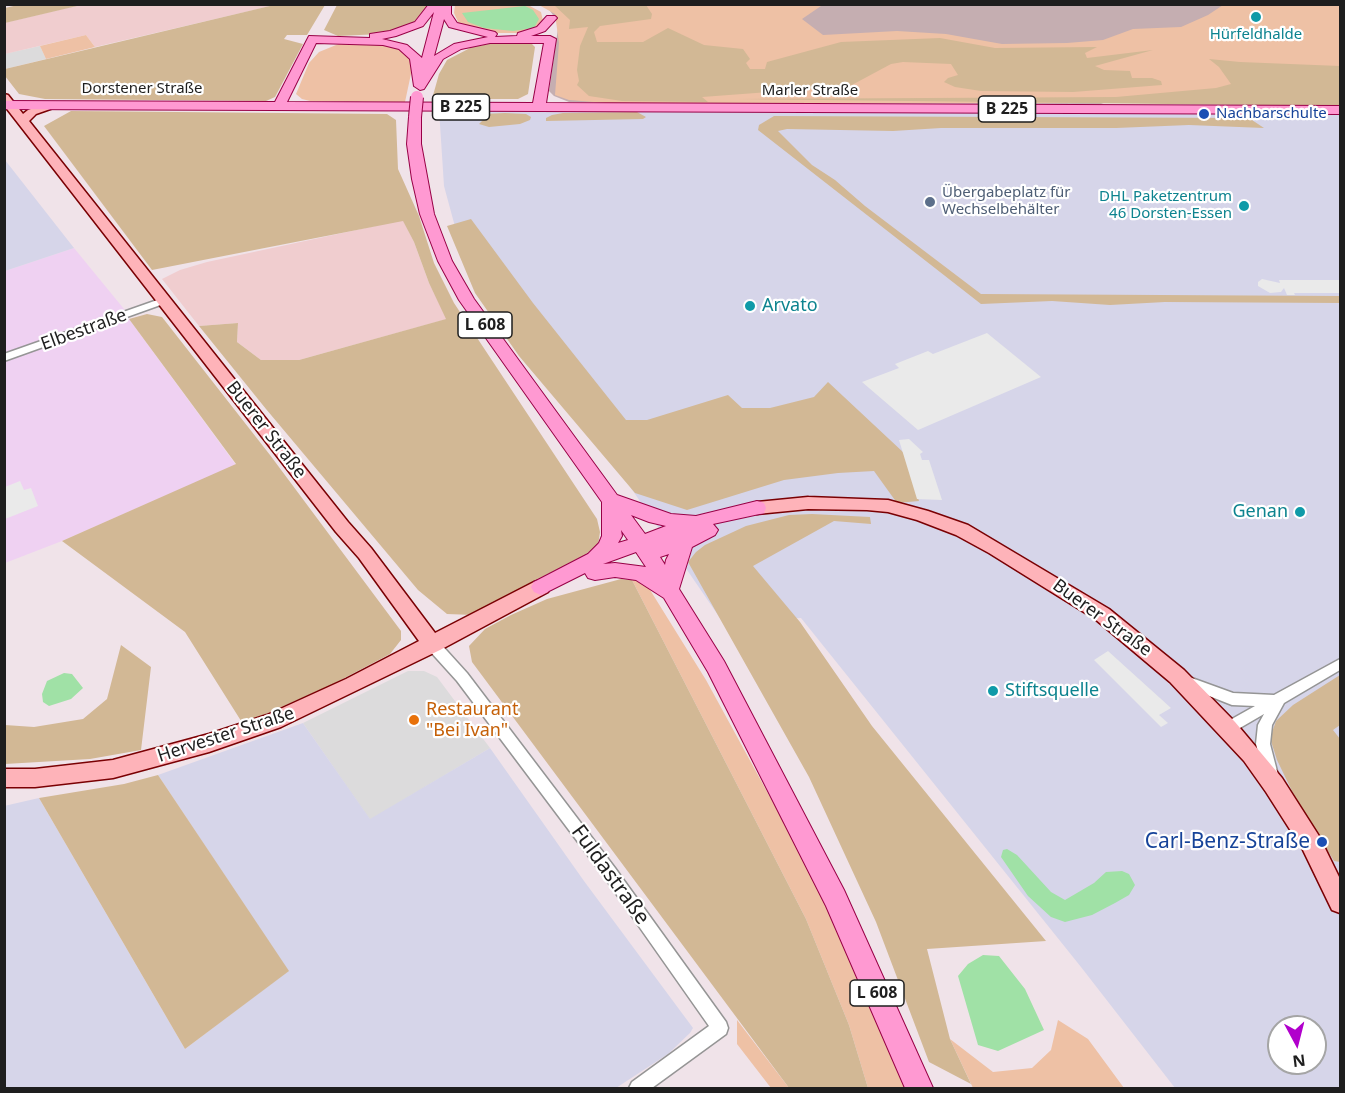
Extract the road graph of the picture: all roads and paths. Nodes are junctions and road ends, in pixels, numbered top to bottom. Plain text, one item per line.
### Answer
1 (435, 4) edge
2 (444, 4) edge
3 (551, 18) dead end
4 (522, 35) junction
5 (313, 38) junction
6 (550, 39) junction
7 (339, 41) junction
8 (305, 55) junction
9 (542, 87) junction
10 (289, 89) junction
11 (418, 92) junction
12 (6, 102) edge
13 (52, 105) junction
14 (279, 106) junction
15 (326, 106) junction
16 (538, 107) junction
17 (593, 107) junction
18 (1341, 111) edge
19 (22, 121) junction
20 (163, 301) junction
21 (4, 358) edge
22 (611, 500) junction
23 (757, 508) junction
24 (703, 521) junction
25 (684, 542) junction
26 (644, 549) junction
27 (594, 566) junction
28 (541, 587) joint
29 (674, 597) junction
30 (434, 645) junction
31 (1341, 664) edge
32 (1178, 676) junction
33 (1278, 701) junction
34 (1228, 728) junction
35 (4, 778) edge
36 (1274, 785) junction
37 (1341, 902) edge
38 (638, 1089) edge
39 (919, 1089) edge

1 - 5 main road
2 - 4 main road
2 - 11 main road, L 608
3 - 4 main road
4 - 6 main road
5 - 7 main road
5 - 8 main road
6 - 9 main road
6 - 11 main road
7 - 8 main road
7 - 11 main road
8 - 10 main road
9 - 16 main road
9 - 17 main road
10 - 14 main road
10 - 15 main road
11 - 22 main road, L 608, bridge
12 - 13 main road, Dorstener Straße / B 225
12 - 19 street, Buerer Straße
13 - 14 main road, Dorstener Straße / B 225
13 - 19 street
14 - 15 main road, Marler Straße / B 225
15 - 16 main road, Marler Straße / B 225
16 - 17 main road, Marler Straße / B 225
17 - 18 main road, Marler Straße / B 225
19 - 20 street, Buerer Straße
20 - 21 street, Elbestraße
20 - 30 street, Buerer Straße
22 - 24 main road
22 - 26 main road, L 608
22 - 27 main road
23 - 24 main road
23 - 25 main road
23 - 32 street, Buerer Straße
24 - 26 main road
25 - 26 main road
25 - 29 main road
26 - 27 main road
26 - 29 main road, L 608
27 - 28 main road
27 - 29 main road
28 - 30 street
29 - 39 main road, L 608
30 - 35 street, Hervester Straße
30 - 38 street, Fuldastraße
31 - 33 street
32 - 33 street
32 - 34 street, Buerer Straße
33 - 34 street
33 - 36 street
34 - 36 street, Buerer Straße
36 - 37 street, Buerer Straße

